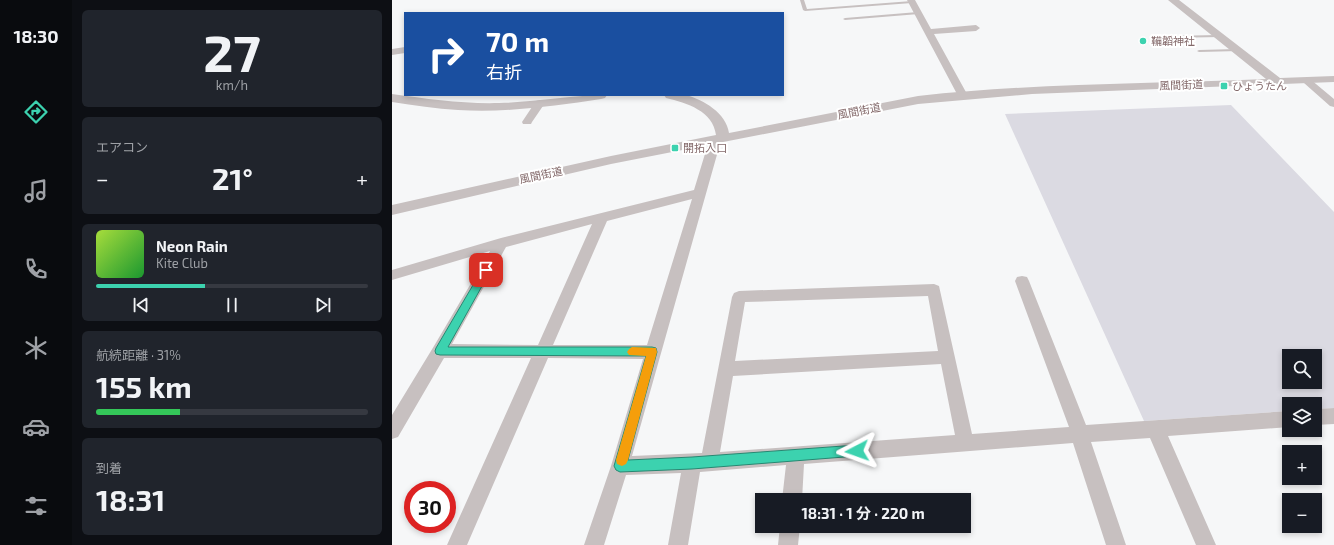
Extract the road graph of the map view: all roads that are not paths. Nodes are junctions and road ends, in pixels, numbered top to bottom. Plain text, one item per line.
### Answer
1 (802, 0) edge
2 (1173, 0) edge
3 (912, 1) edge
4 (918, 13) junction
5 (845, 19) dead end
6 (976, 28) dead end
7 (928, 32) junction
8 (1218, 36) junction
9 (1167, 37) dead end
10 (404, 50) edge
11 (1237, 50) junction
12 (1199, 51) dead end
13 (392, 52) edge
14 (1334, 79) edge
15 (1307, 81) junction
16 (1277, 82) junction
17 (962, 94) junction
18 (593, 96) edge
19 (674, 96) edge
20 (392, 98) edge
21 (540, 103) junction
22 (1334, 104) edge
23 (527, 122) dead end
24 (717, 138) junction
25 (699, 193) junction
26 (392, 210) edge
27 (602, 217) junction
28 (501, 243) junction
29 (392, 275) edge
30 (1022, 281) dead end
31 (440, 351) junction
32 (542, 352) junction
33 (652, 352) junction
34 (948, 357) junction
35 (726, 369) junction
36 (1334, 416) edge
37 (1322, 417) edge
38 (1282, 419) edge
39 (1155, 428) junction
40 (392, 431) edge
41 (1080, 434) junction
42 (965, 443) junction
43 (796, 455) junction
44 (700, 463) junction
45 (620, 466) junction
46 (793, 493) edge
47 (789, 533) edge
48 (457, 545) edge
49 (594, 545) edge
50 (678, 545) edge
51 (788, 545) edge
52 (1116, 545) edge
53 (1206, 545) edge

1 - 3 lane
2 - 8 street
3 - 4 street
4 - 5 lane
4 - 7 street
6 - 7 street
7 - 17 street
8 - 9 lane
8 - 11 street
10 - 13 street
11 - 12 lane
11 - 16 street
14 - 15 street, 風間街道
15 - 16 street, 風間街道
15 - 22 street
16 - 17 street, 風間街道
17 - 24 street, 風間街道
18 - 21 street
19 - 24 street
20 - 21 street
21 - 23 street
24 - 25 street
24 - 26 street, 風間街道
25 - 27 street
25 - 33 street
27 - 28 street
27 - 32 street
28 - 29 street
28 - 31 street
30 - 41 street
31 - 32 street
31 - 40 street
32 - 33 street
32 - 48 street
33 - 45 street
34 - 35 street
34 - 35 street
34 - 42 street
35 - 44 street
36 - 37 street
38 - 39 street
39 - 41 street
39 - 53 street
41 - 42 street
41 - 52 street
42 - 43 street
43 - 44 street
43 - 46 street
44 - 45 street
44 - 50 street
45 - 49 street
47 - 51 street

